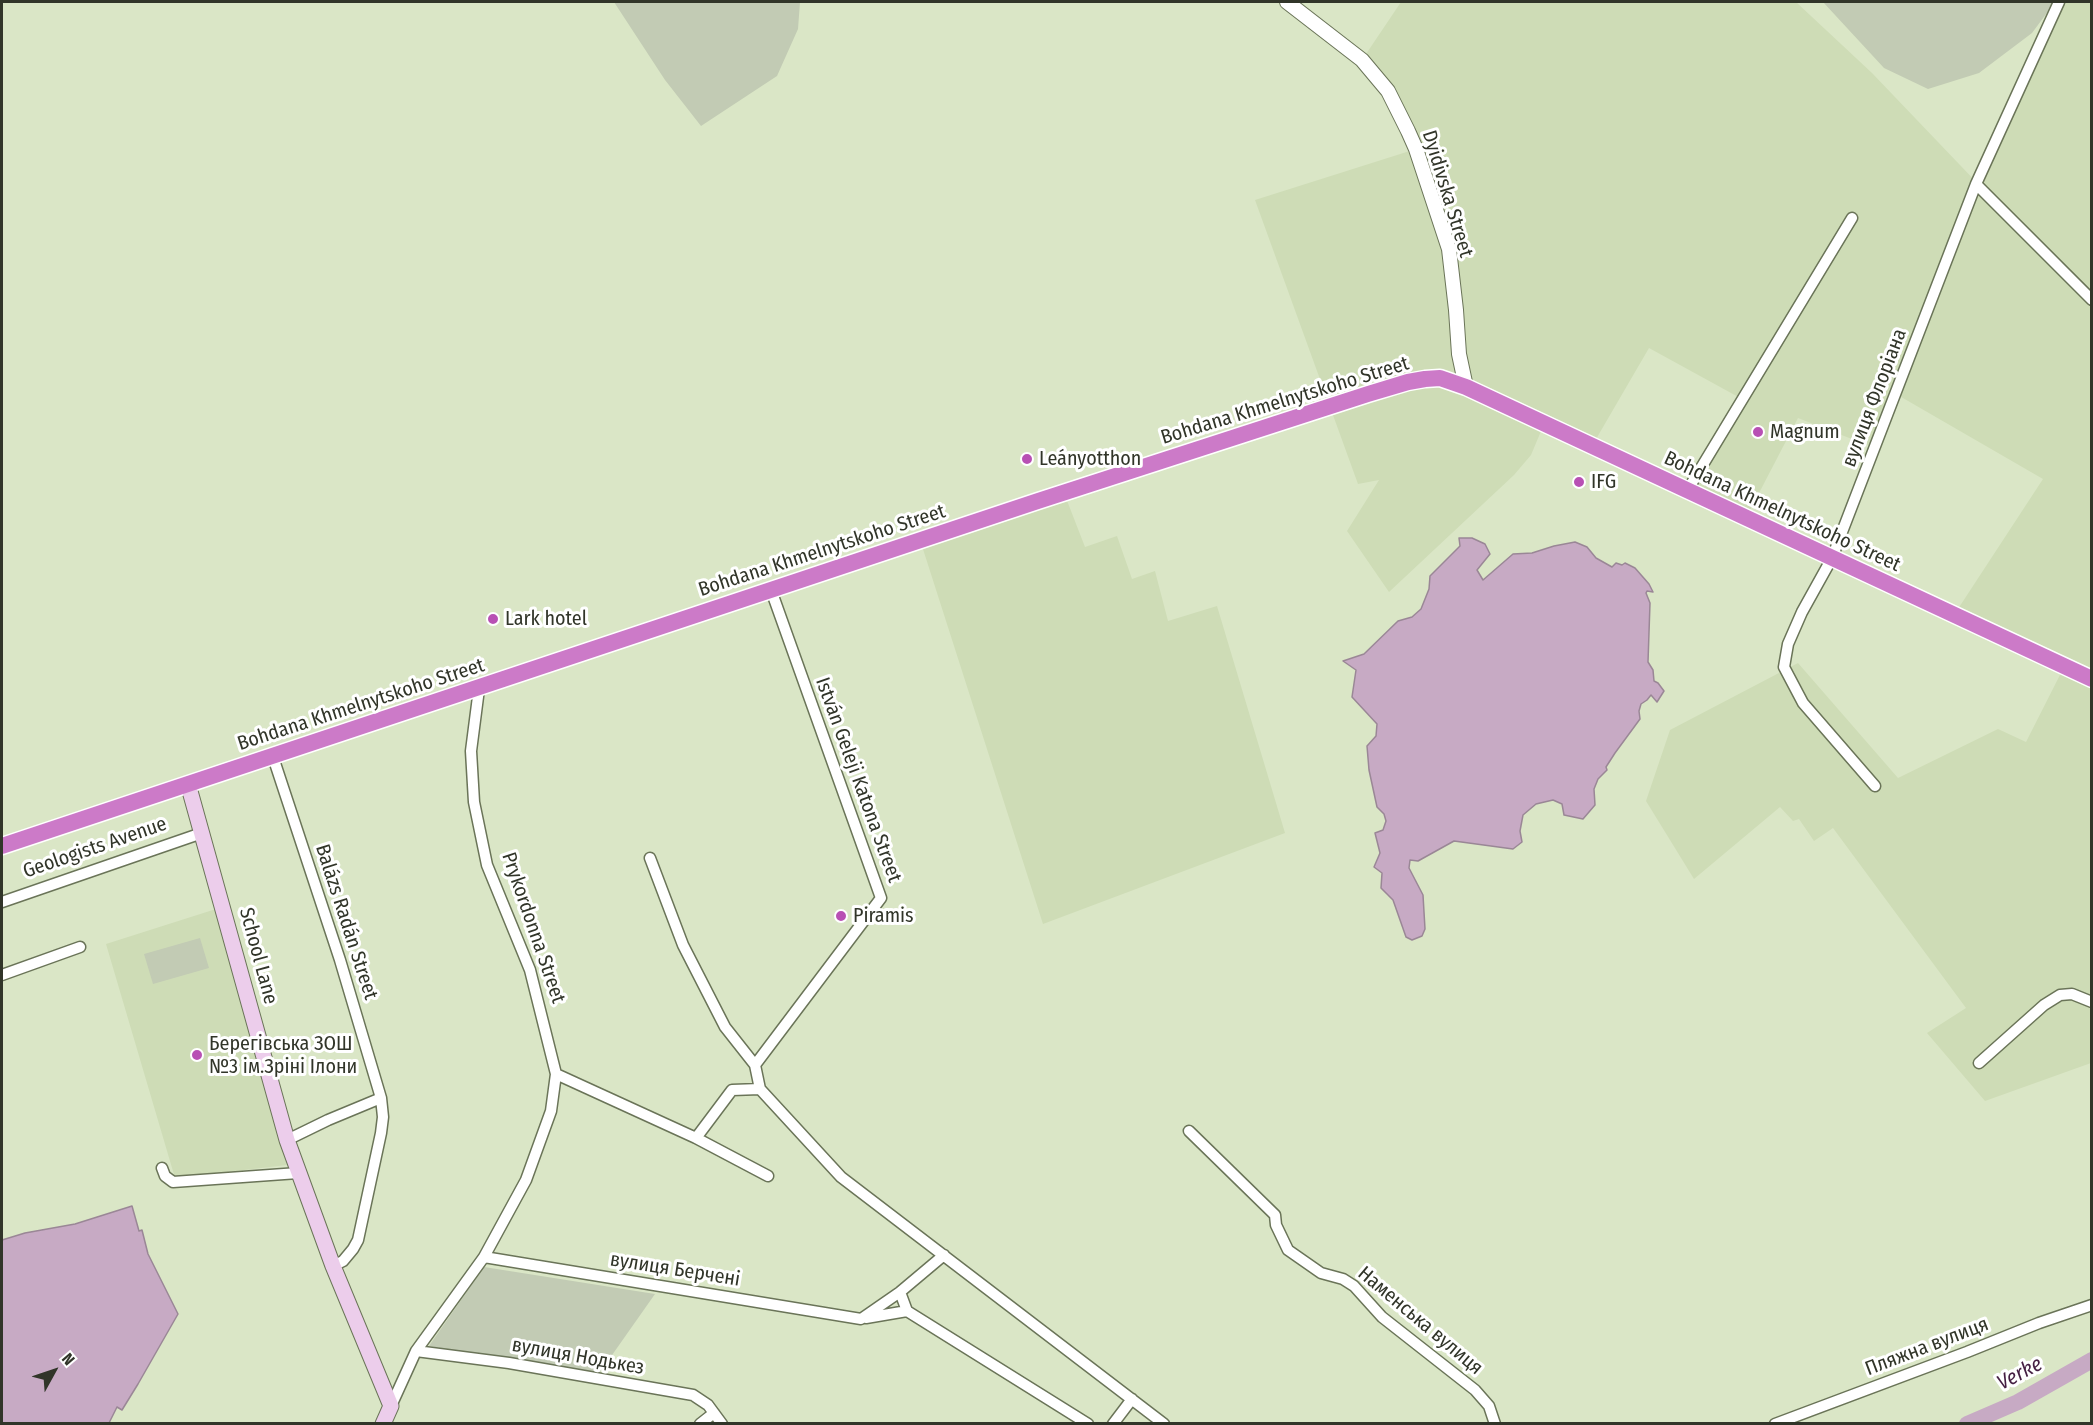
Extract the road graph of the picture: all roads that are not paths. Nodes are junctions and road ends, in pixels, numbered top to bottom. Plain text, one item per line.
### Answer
1 (1287, 2) edge
2 (2059, 2) edge
3 (1976, 184) junction
4 (1852, 218) dead end
5 (2091, 300) edge
6 (1466, 387) junction
7 (1688, 491) junction
8 (1832, 558) junction
9 (771, 590) junction
10 (2091, 679) edge
11 (479, 688) junction
12 (273, 757) junction
13 (188, 784) junction
14 (1875, 786) dead end
15 (202, 833) junction
16 (2, 846) edge
17 (650, 858) dead end
18 (2, 902) edge
19 (80, 947) dead end
20 (2, 975) edge
21 (2091, 1002) edge
22 (1979, 1063) dead end
23 (755, 1065) junction
24 (556, 1074) junction
25 (760, 1089) junction
26 (381, 1098) junction
27 (1189, 1131) dead end
28 (696, 1138) junction
29 (287, 1140) junction
30 (162, 1168) dead end
31 (298, 1173) junction
32 (768, 1176) dead end
33 (944, 1255) junction
34 (484, 1257) junction
35 (333, 1266) junction
36 (900, 1292) junction
37 (2091, 1305) edge
38 (907, 1311) junction
39 (861, 1319) junction
40 (416, 1351) junction
41 (1132, 1400) junction
42 (391, 1406) junction
43 (714, 1413) junction
44 (383, 1424) edge
45 (700, 1424) edge
46 (722, 1424) edge
47 (1088, 1424) edge
48 (1113, 1424) edge
49 (1164, 1424) edge
50 (1495, 1424) edge
51 (1775, 1424) edge

1 - 6 street, Dyidivska Street
2 - 3 street, вулиця Флоріана
3 - 5 street
3 - 8 street, вулиця Флоріана
4 - 7 street
6 - 7 highway, Bohdana Khmelnytskoho Street
6 - 9 highway, Bohdana Khmelnytskoho Street
7 - 8 highway, Bohdana Khmelnytskoho Street
8 - 10 highway, Bohdana Khmelnytskoho Street
8 - 14 street, вулиця Флоріана
9 - 11 highway, Bohdana Khmelnytskoho Street
9 - 23 street, István Geleji Katona Street
11 - 12 highway, Bohdana Khmelnytskoho Street
11 - 24 street, Prykordonna Street
12 - 13 highway, Bohdana Khmelnytskoho Street
12 - 26 street, Balázs Radán Street
13 - 15 main road, School Lane
13 - 16 highway, Geologists Avenue
15 - 18 street, Geologists Avenue
15 - 29 main road, School Lane
17 - 23 street
19 - 20 street
21 - 22 street
23 - 25 street
24 - 28 street
24 - 34 street, Prykordonna Street
25 - 28 street
25 - 33 street
26 - 29 street
26 - 35 street, Balázs Radán Street
27 - 50 street, Наменська вулиця
28 - 32 street
29 - 31 main road, School Lane
30 - 31 street
31 - 35 main road, School Lane
33 - 36 street
33 - 41 street
34 - 39 street, вулиця Берчені
34 - 40 street, Prykordonna Street
35 - 42 main road, School Lane
36 - 38 street
36 - 39 street
37 - 51 street, Пляжна вулиця
38 - 39 street, вулиця Берчені
38 - 47 street
40 - 42 street, Prykordonna Street
40 - 43 street, вулиця Нодькез
41 - 48 street
41 - 49 street
42 - 44 main road, Prykordonna Street
43 - 45 street
43 - 46 street, вулиця Нодькез

